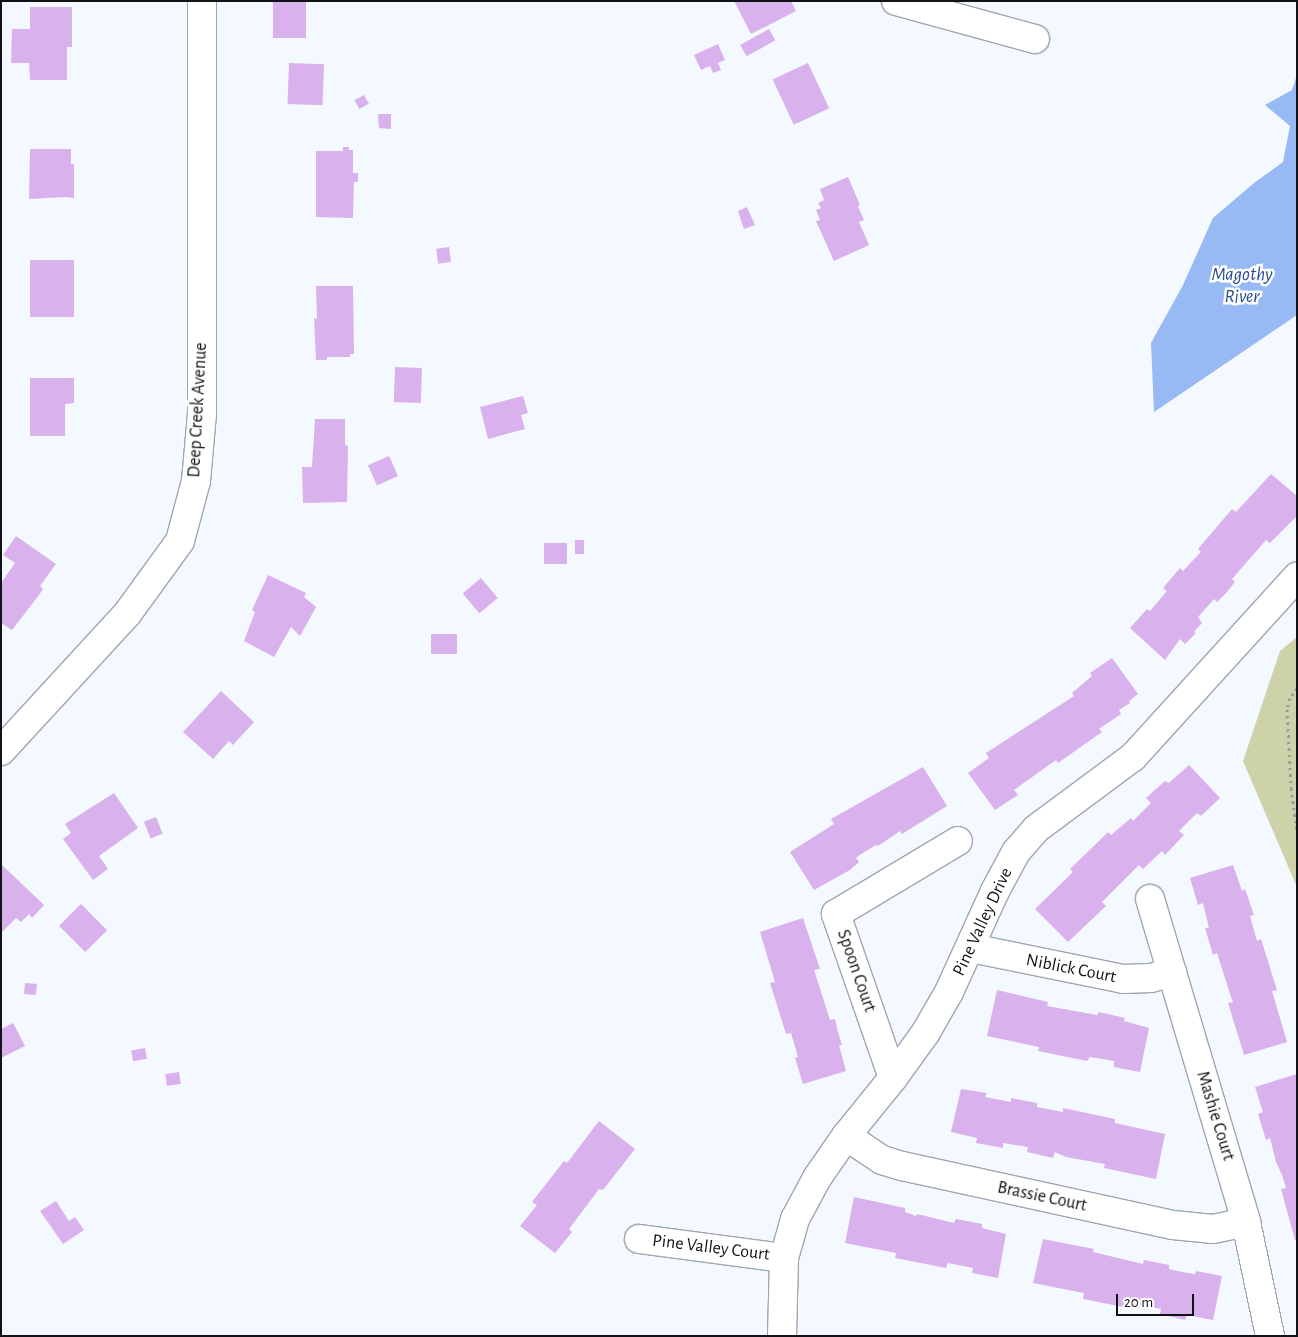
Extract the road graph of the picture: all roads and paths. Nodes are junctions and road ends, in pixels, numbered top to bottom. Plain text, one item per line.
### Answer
1 (202, 1) edge
2 (896, 1) edge
3 (1035, 39) dead end
4 (1297, 577) edge
5 (1297, 688) edge
6 (1, 751) edge
7 (1297, 832) edge
8 (958, 841) dead end
9 (1150, 899) dead end
10 (971, 948) junction
11 (1172, 972) junction
12 (893, 1078) junction
13 (846, 1136) junction
14 (1246, 1222) junction
15 (639, 1239) dead end
16 (784, 1258) junction
17 (782, 1336) edge
18 (1270, 1336) edge

1 - 6 street, Deep Creek Avenue
2 - 3 street
4 - 10 street, Pine Valley Drive
5 - 7 path
8 - 12 street, Spoon Court
9 - 11 street, Mashie Court
10 - 11 street, Niblick Court
10 - 12 street, Pine Valley Drive
11 - 14 street, Mashie Court
12 - 13 street, Pine Valley Drive
13 - 14 street, Brassie Court
13 - 16 street, Pine Valley Drive
14 - 18 street, Mashie Court
15 - 16 street, Pine Valley Court
16 - 17 street, Pine Valley Drive

